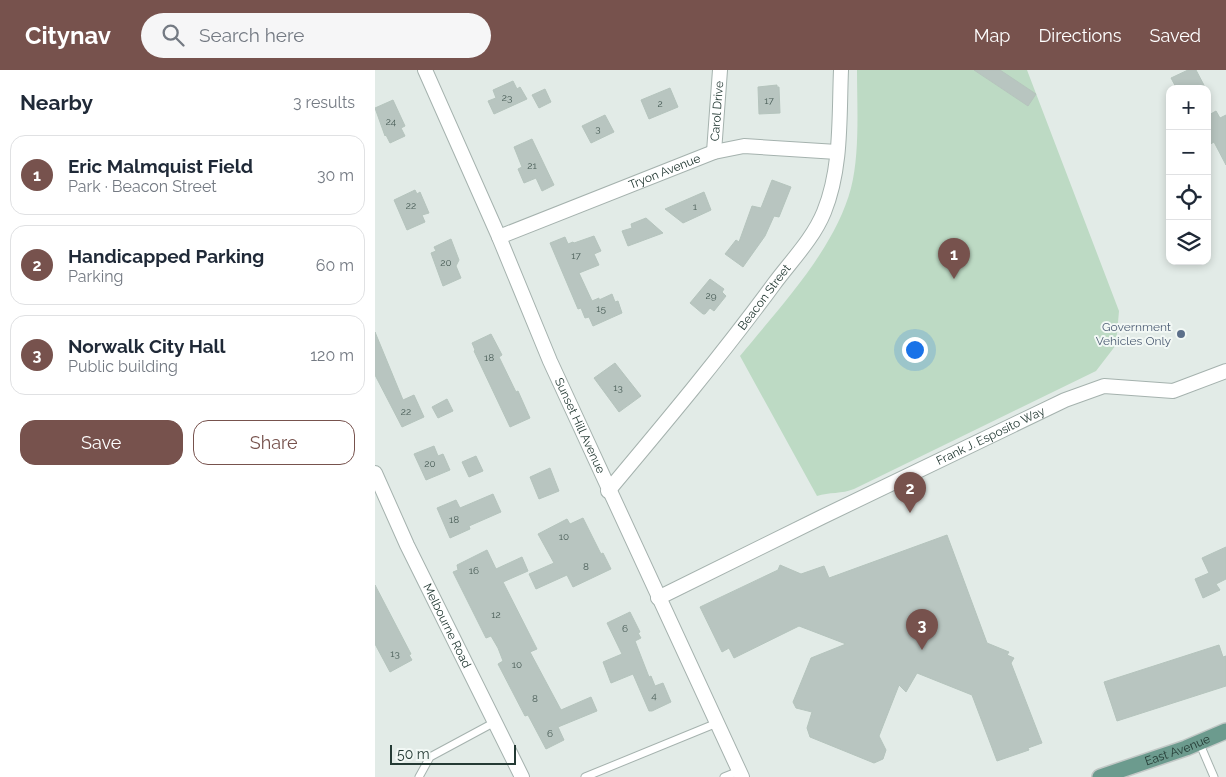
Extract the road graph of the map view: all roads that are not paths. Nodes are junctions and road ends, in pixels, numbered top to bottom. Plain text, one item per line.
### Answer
1 (425, 70) edge
2 (720, 70) edge
3 (841, 70) edge
4 (714, 152) junction
5 (837, 152) junction
6 (499, 237) junction
7 (1226, 371) edge
8 (375, 473) edge
9 (608, 491) junction
10 (658, 598) junction
11 (495, 722) junction
12 (717, 723) junction
13 (1226, 731) edge
14 (1199, 742) junction
15 (1126, 773) edge
16 (741, 774) edge
17 (1103, 776) edge
18 (419, 777) edge
19 (522, 777) edge
20 (585, 777) edge
21 (724, 777) edge
22 (1214, 777) edge

1 - 6 street, Sunset Hill Avenue
2 - 4 street, Carol Drive
3 - 5 street, Beacon Street
4 - 5 street, Tryon Avenue
4 - 6 street, Tryon Avenue
5 - 9 street, Beacon Street
6 - 9 street, Sunset Hill Avenue
7 - 10 street, Frank J. Esposito Way
8 - 11 street, Melbourne Road
9 - 10 street, Sunset Hill Avenue
10 - 12 street, Sunset Hill Avenue
11 - 18 lane
11 - 19 street, Melbourne Road
12 - 16 street, Sunset Hill Avenue
12 - 20 lane
13 - 14 main road, East Avenue
14 - 15 main road, East Avenue
14 - 22 lane
15 - 17 main road, East Avenue
16 - 21 lane

